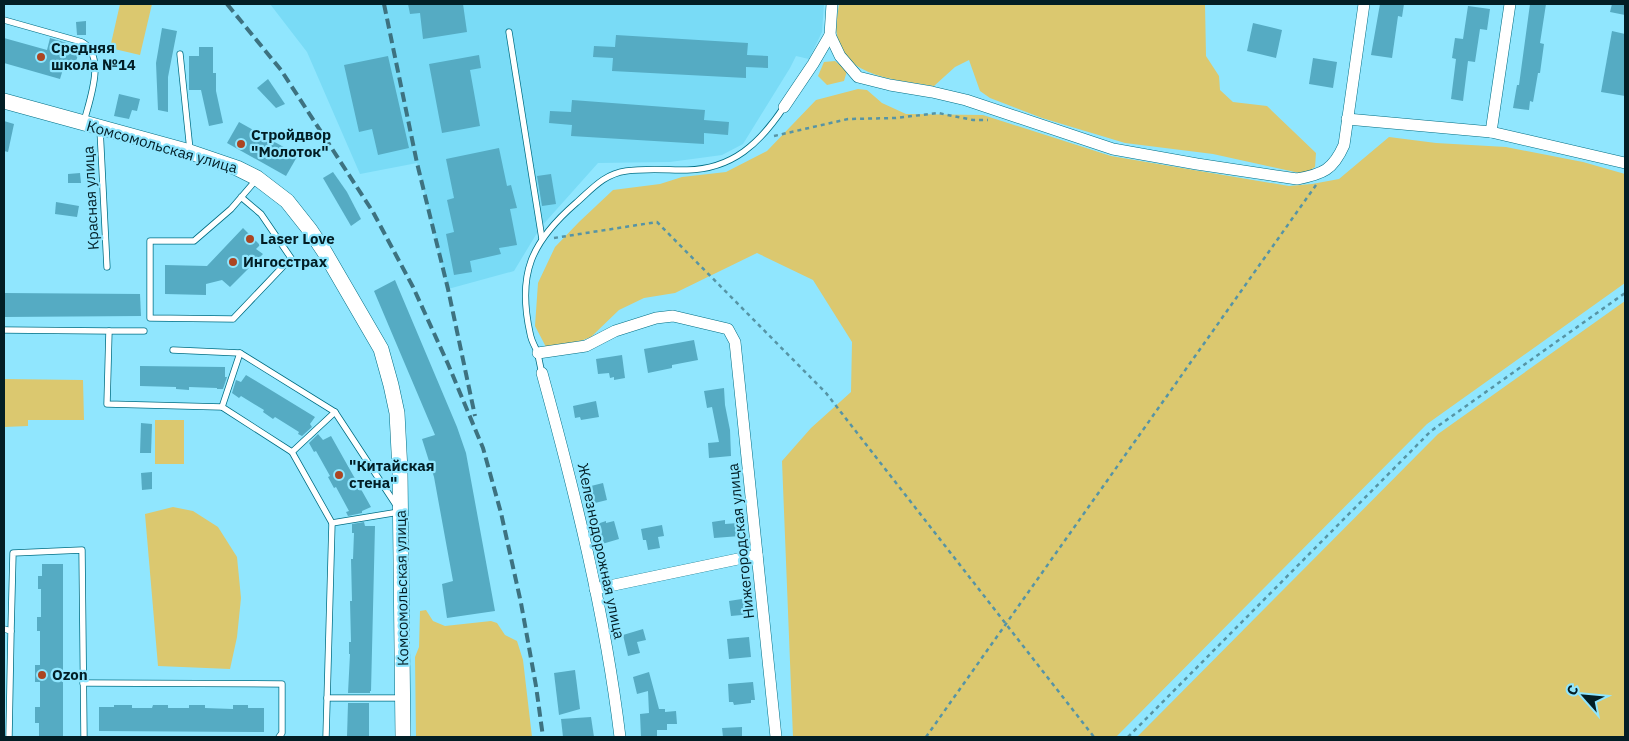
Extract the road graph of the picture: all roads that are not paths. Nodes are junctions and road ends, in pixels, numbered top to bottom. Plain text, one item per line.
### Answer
1 (832, 4) edge
2 (1364, 4) edge
3 (1510, 4) edge
4 (4, 20) edge
5 (509, 32) dead end
6 (830, 36) junction
7 (180, 54) dead end
8 (4, 101) edge
9 (784, 107) joint
10 (1347, 119) junction
11 (83, 124) junction
12 (100, 129) junction
13 (1491, 132) junction
14 (190, 152) junction
15 (1625, 163) edge
16 (257, 178) junction
17 (241, 197) junction
18 (542, 239) junction
19 (107, 267) dead end
20 (4, 330) edge
21 (144, 330) dead end
22 (109, 331) junction
23 (173, 350) dead end
24 (240, 353) junction
25 (538, 353) junction
26 (542, 373) joint
27 (222, 407) junction
28 (335, 412) junction
29 (292, 452) junction
30 (401, 512) junction
31 (332, 524) junction
32 (757, 555) junction
33 (595, 589) junction
34 (4, 629) edge
35 (11, 631) junction
36 (83, 683) junction
37 (327, 698) junction
38 (403, 698) junction
39 (9, 737) edge
40 (84, 737) edge
41 (279, 737) edge
42 (326, 737) edge
43 (404, 737) edge
44 (620, 737) edge
45 (776, 737) edge

1 - 6 street
2 - 10 street
3 - 13 street
4 - 11 lane
5 - 18 lane
6 - 9 street
6 - 10 street
7 - 14 lane
8 - 11 street, Комсомольская улица
9 - 18 lane
10 - 13 street
11 - 12 street, Комсомольская улица
12 - 14 street, Комсомольская улица
12 - 19 lane, Красная улица
13 - 15 street
14 - 16 street, Комсомольская улица
16 - 17 lane
16 - 30 street, Комсомольская улица
17 - 17 lane
18 - 25 lane
20 - 22 lane
21 - 22 lane
22 - 27 lane
23 - 24 lane
24 - 27 lane
24 - 28 lane
25 - 26 lane
25 - 32 street, Нижегородская улица
26 - 33 street, Железнодорожная улица
27 - 29 lane
28 - 29 lane
28 - 30 lane
29 - 31 lane
30 - 31 lane
30 - 38 street, Комсомольская улица
31 - 37 lane
32 - 33 street
32 - 45 street, Нижегородская улица
33 - 44 street, Железнодорожная улица
34 - 35 lane
35 - 36 lane
35 - 39 lane
36 - 40 lane
36 - 41 lane
37 - 38 lane
37 - 42 lane
38 - 43 street, Комсомольская улица

